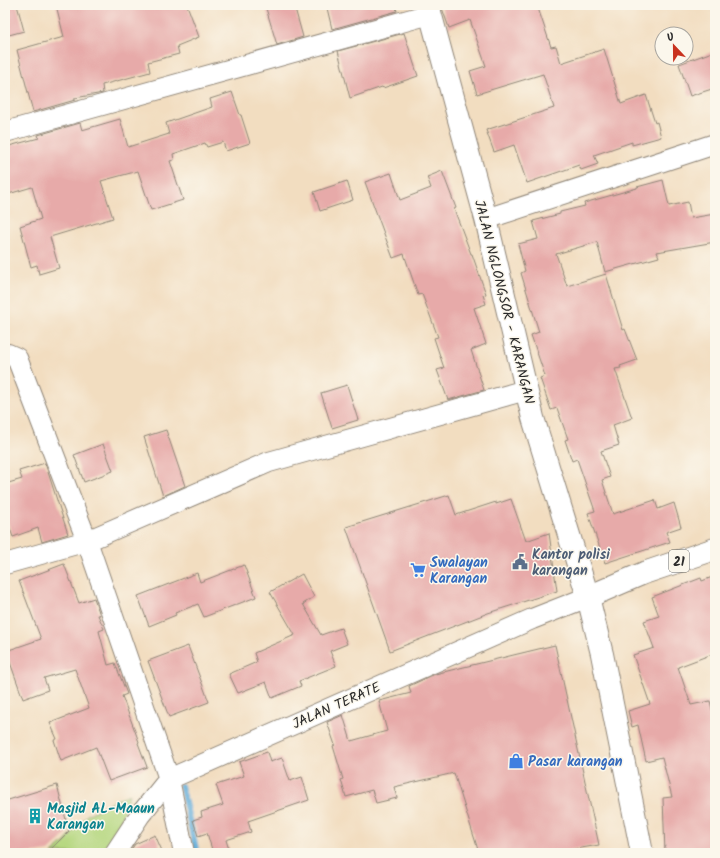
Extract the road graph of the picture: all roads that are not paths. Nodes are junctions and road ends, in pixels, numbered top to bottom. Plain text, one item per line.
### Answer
1 (429, 10) edge
2 (5, 132) edge
3 (715, 144) edge
4 (486, 219) junction
5 (5, 355) edge
6 (526, 390) junction
7 (87, 541) junction
8 (715, 549) edge
9 (5, 564) edge
10 (588, 597) junction
11 (169, 779) junction
12 (115, 853) edge
13 (184, 853) edge
14 (642, 853) edge

1 - 2 street
1 - 4 highway, JALAN NGLONGSOR - KARANGAN
3 - 4 street
4 - 6 highway, JALAN NGLONGSOR - KARANGAN
5 - 7 street
6 - 7 street
6 - 10 highway, JALAN NGLONGSOR - KARANGAN
7 - 9 street
7 - 11 street
8 - 10 highway, 21
10 - 11 street, JALAN TERATE
10 - 14 highway, JALAN NGLONGSOR - KARANGAN
11 - 12 street, JALAN TERATE
11 - 13 street

